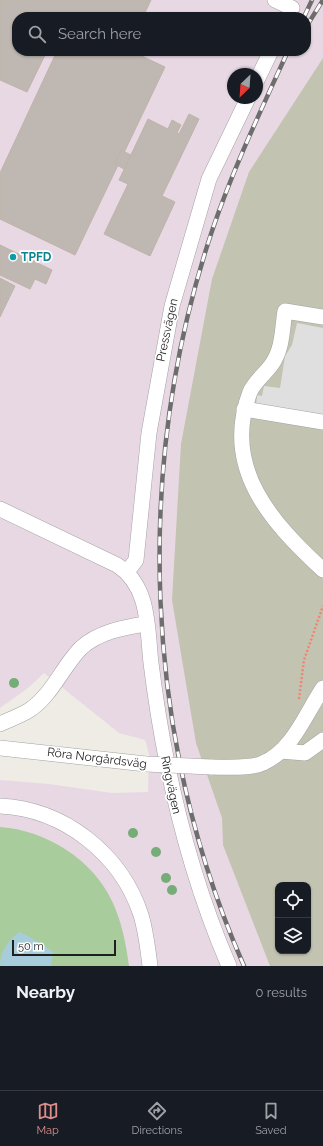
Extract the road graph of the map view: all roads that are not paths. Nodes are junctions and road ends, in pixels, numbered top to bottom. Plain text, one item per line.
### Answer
1 (275, 0) edge
2 (292, 8) edge
3 (269, 56) edge
4 (263, 68) edge
5 (245, 104) edge
6 (323, 317) edge
7 (244, 409) junction
8 (323, 422) edge
9 (0, 509) edge
10 (323, 570) edge
11 (127, 572) junction
12 (146, 624) junction
13 (323, 688) edge
14 (0, 724) edge
15 (323, 740) edge
16 (0, 748) edge
17 (281, 751) junction
18 (0, 806) edge
19 (150, 966) edge
20 (229, 966) edge

1 - 2 street
3 - 4 street
5 - 11 street, Pressvägen
6 - 7 street
7 - 8 street
7 - 10 street
9 - 11 street
11 - 12 street, Ringvägen
12 - 14 street
12 - 20 street, Ringvägen
13 - 17 street, Röra Norgårdsväg
15 - 17 street
16 - 17 street, Röra Norgårdsväg, bridge
18 - 19 street

